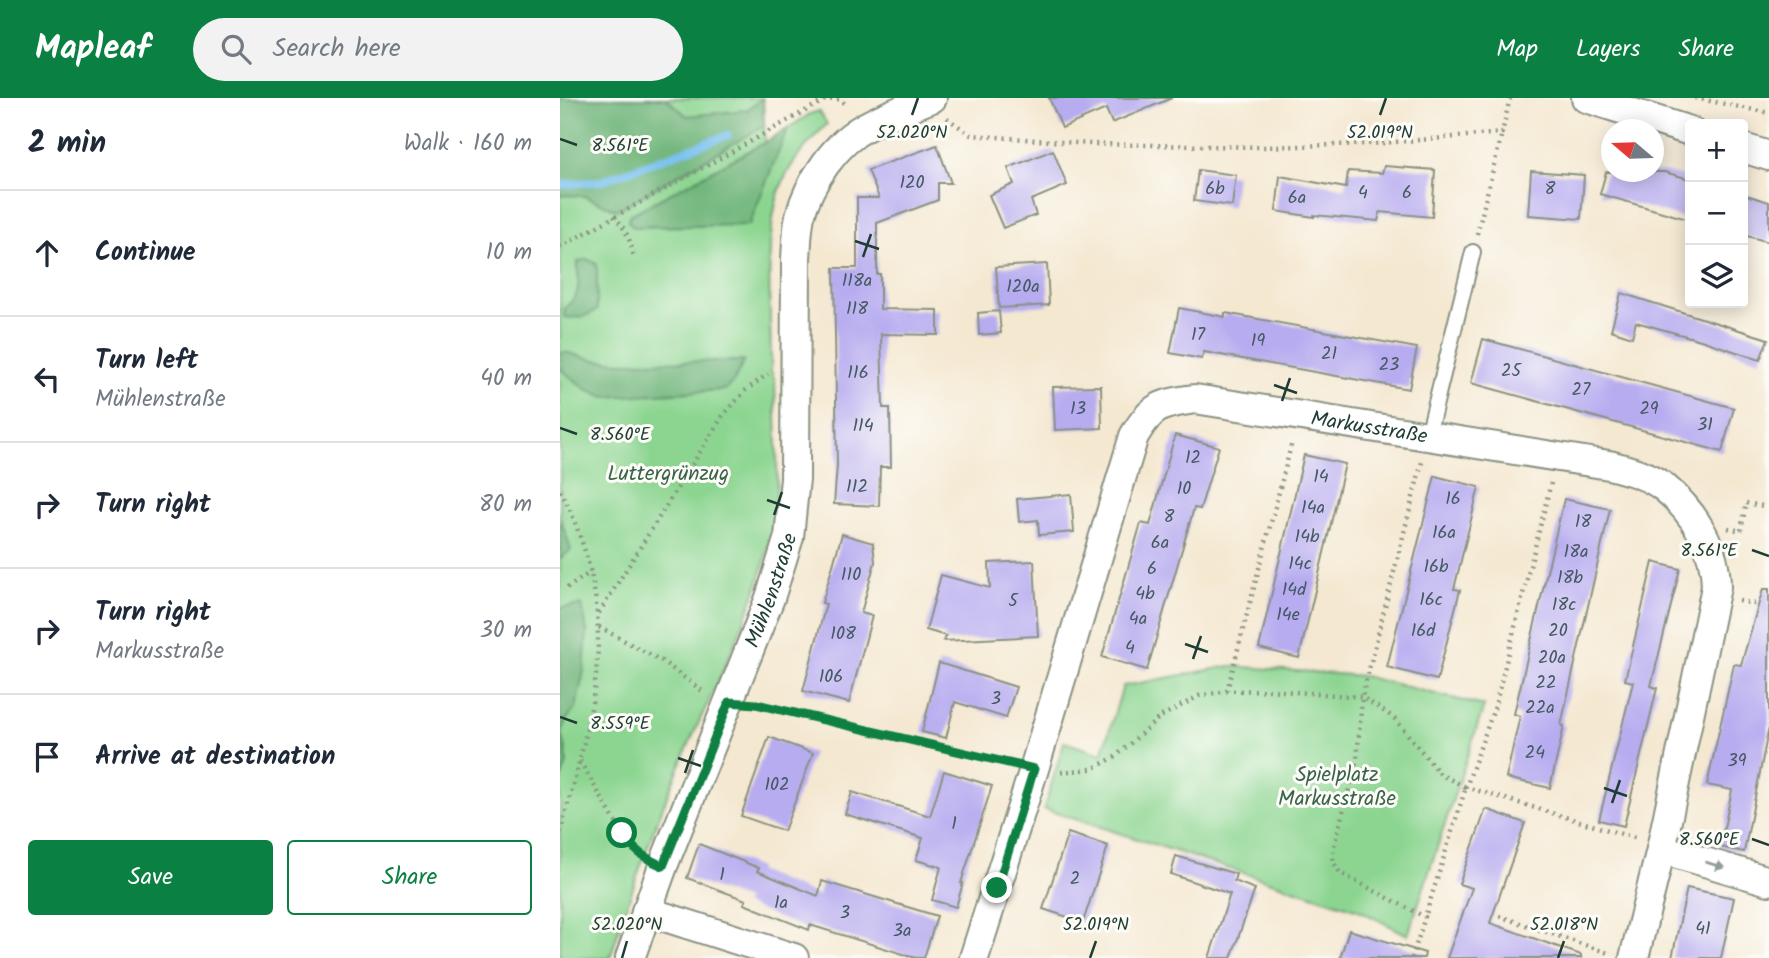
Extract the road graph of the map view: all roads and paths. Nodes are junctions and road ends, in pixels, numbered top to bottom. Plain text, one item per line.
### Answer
1 (1510, 98) edge
2 (1586, 98) edge
3 (1695, 98) edge
4 (928, 99) edge
5 (1769, 113) edge
6 (865, 127) junction
7 (1685, 129) edge
8 (1502, 133) junction
9 (1748, 150) edge
10 (1769, 156) edge
11 (614, 216) junction
12 (560, 247) edge
13 (1473, 252) joint
14 (634, 258) dead end
15 (796, 369) junction
16 (1299, 415) junction
17 (1428, 435) junction
18 (1558, 456) junction
19 (560, 491) edge
20 (1763, 506) dead end
21 (1705, 536) junction
22 (591, 572) junction
23 (567, 588) dead end
24 (598, 614) junction
25 (599, 627) junction
26 (1227, 691) junction
27 (1362, 697) junction
28 (729, 702) junction
29 (580, 760) junction
30 (1034, 769) junction
31 (1466, 787) junction
32 (560, 834) edge
33 (1661, 849) junction
34 (663, 866) junction
35 (1769, 881) edge
36 (646, 911) junction
37 (1425, 916) junction
38 (1499, 916) dead end
39 (1625, 957) edge
40 (630, 958) edge
41 (794, 958) edge
42 (974, 958) edge
43 (1412, 958) edge

1 - 8 path
2 - 7 street
3 - 5 path
4 - 6 street, Mühlenstraße
4 - 8 path
6 - 11 path
6 - 15 street, Mühlenstraße
8 - 13 path
9 - 10 street
11 - 12 path
11 - 14 path
13 - 17 lane
15 - 24 path
15 - 28 street, Mühlenstraße
16 - 17 street, Markusstraße
16 - 26 path
16 - 30 street, Markusstraße
17 - 18 street, Markusstraße
17 - 27 path
18 - 21 street, Markusstraße
18 - 31 path
19 - 22 path
20 - 21 path
21 - 33 street, Markusstraße
22 - 23 path
22 - 24 path
24 - 25 path
25 - 28 path
25 - 29 path
26 - 27 path
26 - 30 path
27 - 31 path
27 - 37 path
28 - 30 path
28 - 34 street, Mühlenstraße
29 - 32 path
29 - 34 path
30 - 42 street, Markusstraße
31 - 33 path
31 - 37 path
33 -> 35 street
33 - 39 street, Markusstraße
34 - 36 street, Mühlenstraße
36 - 40 street, Mühlenstraße
36 - 41 street
37 - 43 path
38 - 39 path

